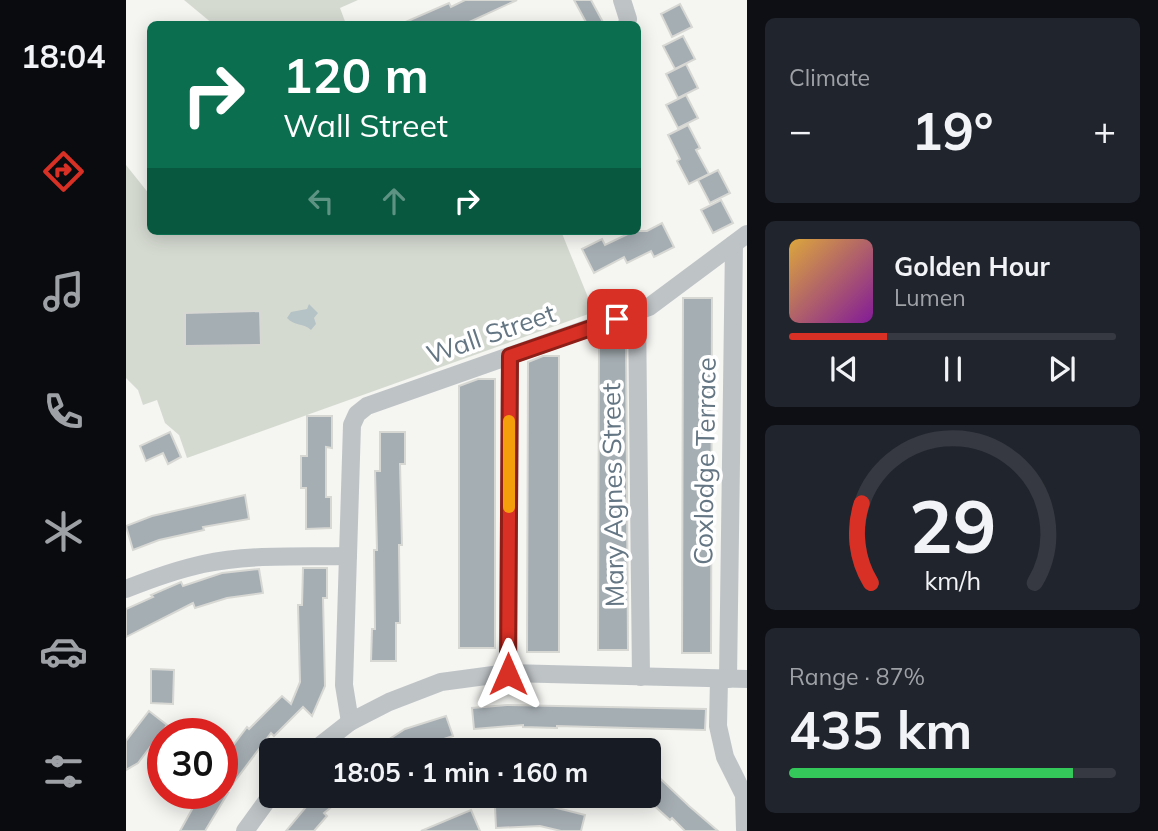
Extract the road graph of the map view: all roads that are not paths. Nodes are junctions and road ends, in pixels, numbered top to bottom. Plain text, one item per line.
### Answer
1 (622, 0) edge
2 (628, 21) edge
3 (740, 239) edge
4 (638, 312) junction
5 (510, 356) junction
6 (348, 555) junction
7 (126, 589) edge
8 (508, 674) junction
9 (641, 677) junction
10 (723, 679) junction
11 (747, 679) edge
12 (350, 722) junction
13 (330, 738) edge
14 (262, 808) edge
15 (745, 830) edge
16 (245, 831) edge

1 - 2 street
3 - 4 street, Wall Street
3 - 10 street, Coxlodge Terrace
4 - 5 street, Wall Street
4 - 9 street, Mary Agnes Street
5 - 6 street, Wall Street
5 - 8 street
6 - 7 street
6 - 12 street
8 - 9 street
8 - 12 street
9 - 10 street
10 - 11 street
10 - 15 street, Coxlodge Terrace
12 - 13 street
14 - 16 street

